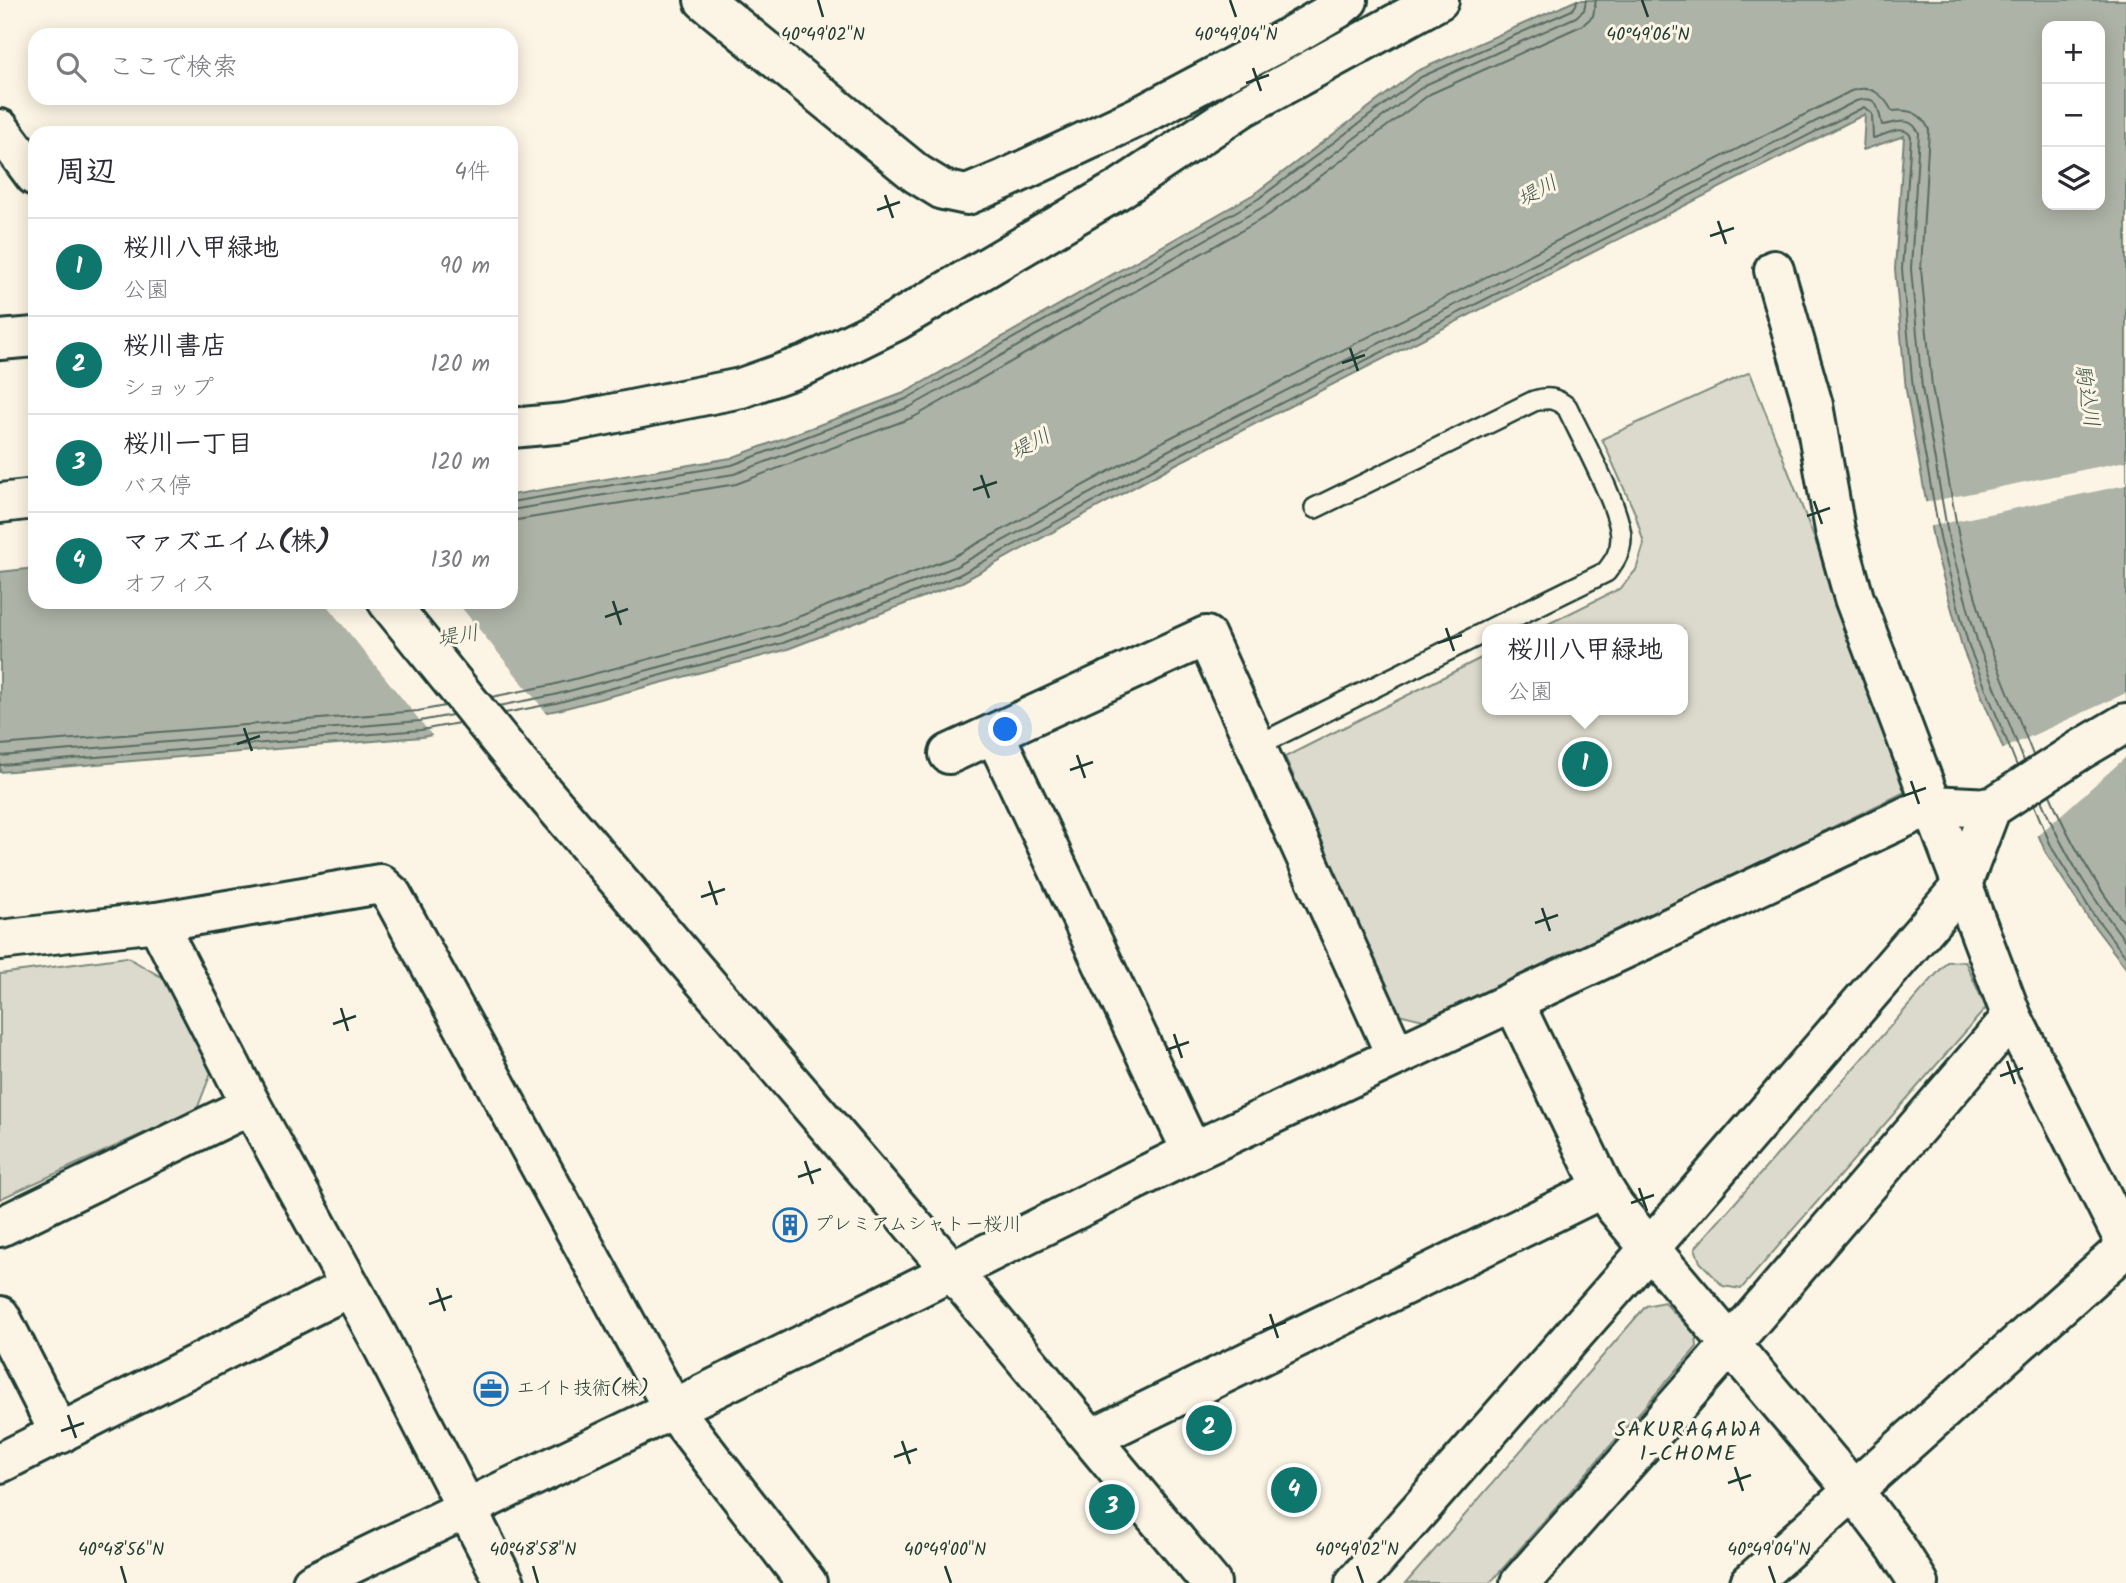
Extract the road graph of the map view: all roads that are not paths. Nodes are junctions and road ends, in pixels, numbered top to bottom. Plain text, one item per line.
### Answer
1 (704, 0) edge
2 (1348, 0) edge
3 (1439, 0) edge
4 (0, 129) edge
5 (28, 167) edge
6 (1774, 270) dead end
7 (28, 338) edge
8 (0, 340) edge
9 (518, 427) edge
10 (28, 500) edge
11 (0, 503) edge
12 (1315, 508) dead end
13 (394, 609) edge
14 (1501, 624) edge
15 (1482, 633) edge
16 (2126, 723) edge
17 (995, 735) junction
18 (1256, 746) junction
19 (950, 754) dead end
20 (1931, 805) junction
21 (1991, 808) junction
22 (1961, 887) junction
23 (157, 922) junction
24 (0, 940) edge
25 (1513, 1001) junction
26 (2012, 1017) junction
27 (1396, 1056) junction
28 (251, 1105) junction
29 (1192, 1152) junction
30 (1603, 1188) junction
31 (0, 1227) edge
32 (2126, 1245) edge
33 (1650, 1248) junction
34 (952, 1271) junction
35 (349, 1287) junction
36 (0, 1316) edge
37 (1730, 1345) junction
38 (673, 1409) junction
39 (60, 1434) junction
40 (1092, 1437) junction
41 (0, 1464) edge
42 (1853, 1490) junction
43 (467, 1508) junction
44 (312, 1583) edge
45 (505, 1583) edge
46 (807, 1583) edge
47 (1212, 1583) edge
48 (1355, 1583) edge
49 (1520, 1583) edge
50 (1750, 1583) edge
51 (1919, 1583) edge

1 - 2 street
3 - 9 street
4 - 5 street
6 - 20 street
7 - 8 street
10 - 11 street
12 - 14 lane
13 - 34 street
15 - 18 lane
16 - 21 street
17 - 18 street
17 - 19 street
17 - 29 street
18 - 27 street
20 - 21 street
20 - 22 street
20 - 25 street
21 - 22 street
22 - 26 street
22 - 33 street
23 - 24 street
23 - 28 street
23 - 38 street
25 - 27 street
25 - 30 street
26 - 32 street
26 - 37 street
27 - 29 street
28 - 31 street
28 - 35 street
29 - 34 street
30 - 33 street
30 - 40 street
32 - 42 street
33 - 37 street
33 - 48 street
34 - 38 street
34 - 40 street
35 - 39 street
35 - 43 street
36 - 39 street
37 - 42 street
37 - 49 street
38 - 43 street
38 - 46 street
39 - 41 street
40 - 47 street
42 - 50 street
42 - 51 street
43 - 44 street
43 - 45 street

